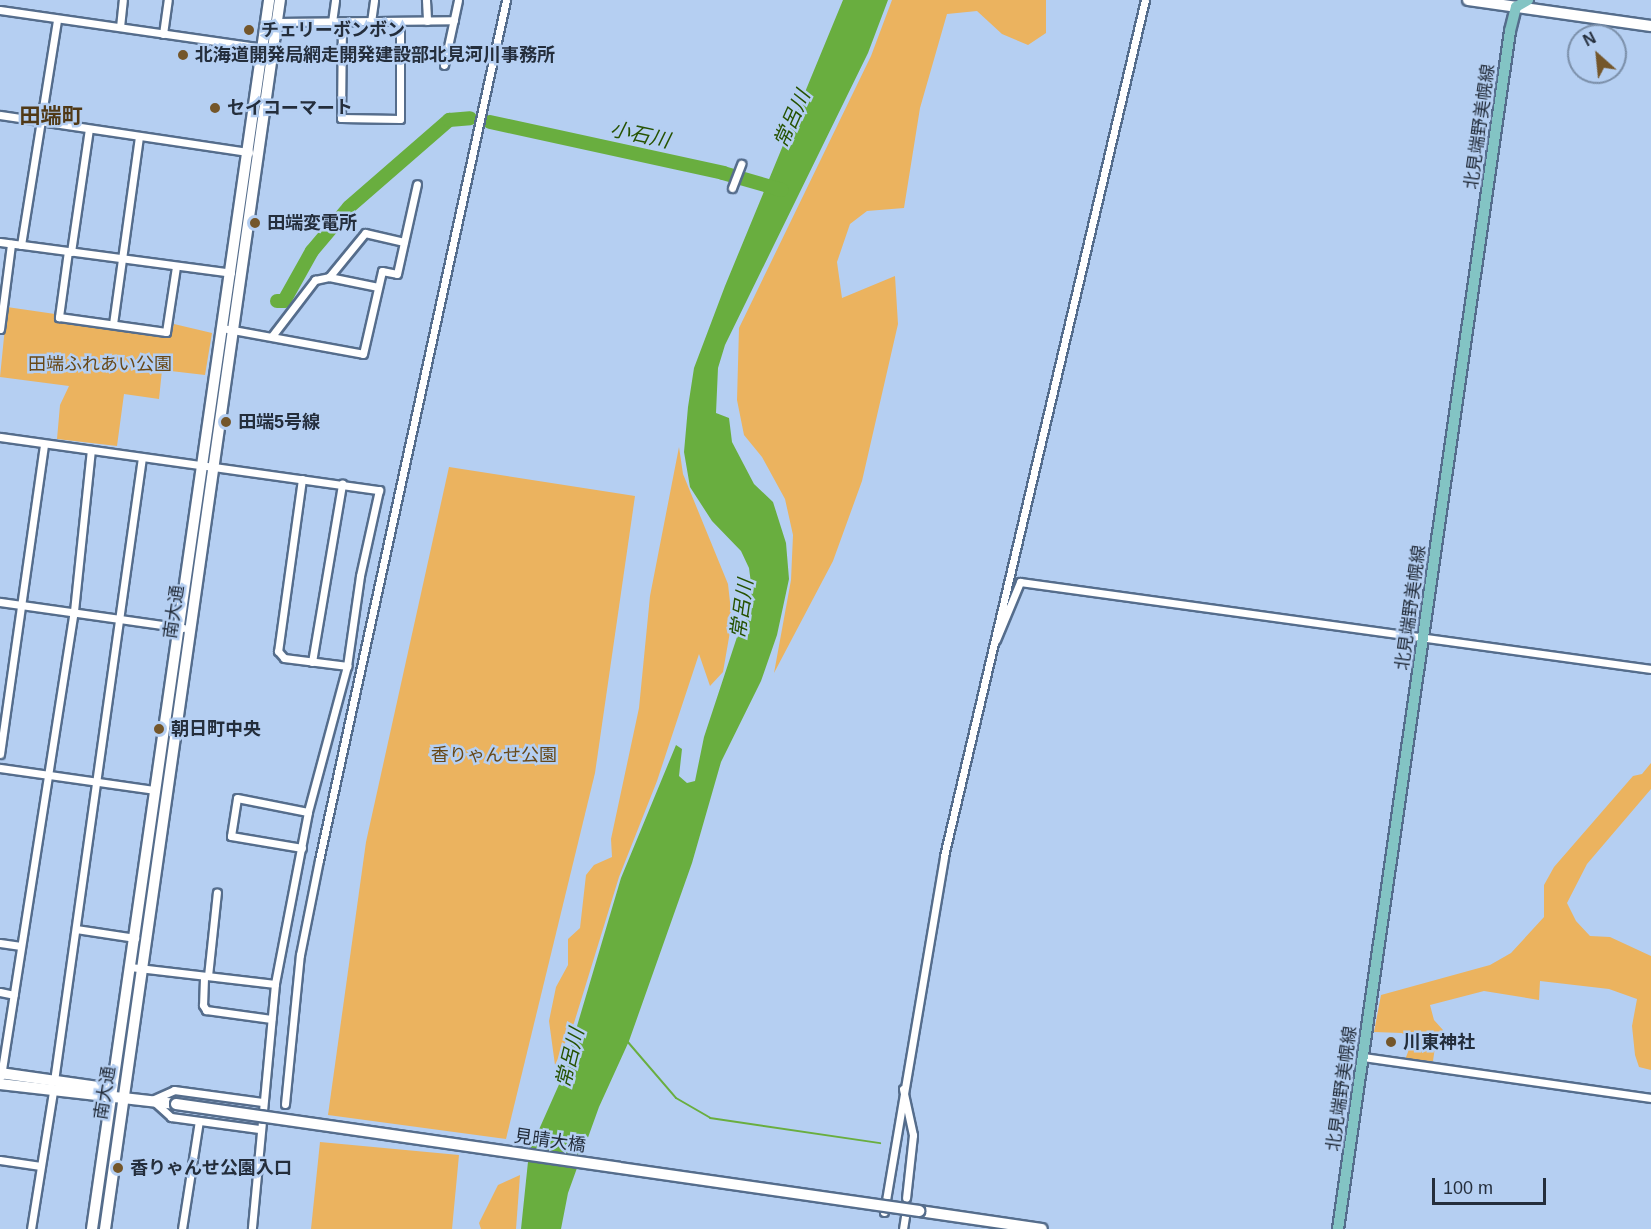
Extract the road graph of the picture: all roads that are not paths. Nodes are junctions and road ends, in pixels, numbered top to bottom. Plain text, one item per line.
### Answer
1 (123, 0) edge
2 (168, 0) edge
3 (269, 0) edge
4 (279, 0) edge
5 (334, 0) edge
6 (374, 0) edge
7 (426, 0) edge
8 (458, 0) edge
9 (506, 0) edge
10 (1145, 0) edge
11 (1468, 0) edge
12 (1528, 0) edge
13 (1516, 3) edge
14 (0, 10) edge
15 (57, 19) junction
16 (454, 20) junction
17 (400, 21) junction
18 (427, 21) junction
19 (271, 22) junction
20 (332, 22) junction
21 (342, 22) junction
22 (371, 22) junction
23 (1651, 26) edge
24 (120, 27) junction
25 (163, 34) junction
26 (267, 49) junction
27 (444, 65) dead end
28 (0, 116) edge
29 (41, 122) junction
30 (89, 129) junction
31 (138, 137) junction
32 (253, 152) junction
33 (741, 164) dead end
34 (417, 184) dead end
35 (732, 188) dead end
36 (0, 242) edge
37 (404, 242) junction
38 (11, 244) junction
39 (21, 245) junction
40 (69, 251) junction
41 (122, 258) junction
42 (176, 267) junction
43 (235, 274) junction
44 (329, 277) junction
45 (378, 287) junction
46 (113, 324) junction
47 (0, 329) edge
48 (227, 329) junction
49 (272, 336) junction
50 (0, 437) edge
51 (44, 444) junction
52 (91, 450) junction
53 (142, 457) junction
54 (207, 466) junction
55 (302, 479) junction
56 (342, 484) junction
57 (0, 602) edge
58 (21, 605) junction
59 (74, 611) junction
60 (120, 618) junction
61 (183, 628) junction
62 (1424, 636) junction
63 (994, 641) junction
64 (312, 662) junction
65 (347, 666) junction
66 (1651, 669) edge
67 (0, 754) edge
68 (0, 768) edge
69 (46, 775) junction
70 (98, 782) junction
71 (155, 790) junction
72 (308, 812) junction
73 (302, 848) junction
74 (217, 892) dead end
75 (76, 928) junction
76 (135, 938) junction
77 (0, 943) edge
78 (21, 946) junction
79 (135, 968) junction
80 (206, 977) junction
81 (275, 984) junction
82 (0, 992) edge
83 (14, 994) junction
84 (271, 1019) junction
85 (1363, 1057) junction
86 (1, 1079) edge
87 (53, 1086) junction
88 (902, 1087) junction
89 (114, 1094) junction
90 (1651, 1098) edge
91 (152, 1100) junction
92 (262, 1102) junction
93 (285, 1104) dead end
94 (200, 1121) junction
95 (259, 1129) junction
96 (0, 1160) edge
97 (41, 1166) junction
98 (906, 1198) dead end
99 (884, 1212) dead end
100 (904, 1216) dead end
101 (1022, 1228) edge
102 (31, 1229) edge
103 (92, 1229) edge
104 (105, 1229) edge
105 (182, 1229) edge
106 (252, 1229) edge
107 (903, 1229) edge
108 (1042, 1229) edge
109 (1338, 1229) edge

1 - 24 street
2 - 25 street
3 - 19 street, 南大通
4 - 19 street, 南大通
5 - 20 street
6 - 22 street
7 - 18 street
8 - 16 street
9 - 93 street
10 - 63 street
11 - 13 street
12 - 13 main road
13 - 23 street
13 - 62 main road, 北見端野美幌線
14 - 15 street
15 - 24 street
15 - 29 street
16 - 18 street
16 - 27 street
17 - 18 street
17 - 21 street
17 - 22 street
19 - 20 street
19 - 26 street, 南大通
20 - 21 street
21 - 22 street
24 - 25 street
25 - 26 street
26 - 32 street, 南大通
28 - 29 street
29 - 30 street
29 - 39 street
30 - 31 street
30 - 40 street
31 - 32 street
31 - 41 street
32 - 43 street, 南大通
33 - 35 street
34 - 37 street
36 - 38 street
37 - 44 street
37 - 45 street
38 - 39 street
38 - 47 street
39 - 40 street
40 - 41 street
40 - 46 street
41 - 42 street
41 - 46 street
42 - 43 street
42 - 46 street
43 - 48 street, 南大通
44 - 45 street
44 - 49 street
45 - 49 street
48 - 49 street
48 - 54 street, 南大通
50 - 51 street
51 - 52 street
51 - 58 street
52 - 53 street
52 - 59 street
53 - 54 street
53 - 60 street
54 - 55 street
54 - 61 street, 南大通
55 - 56 street
55 - 64 street
56 - 64 street
56 - 65 street
57 - 58 street
58 - 59 street
58 - 67 street
59 - 60 street
59 - 69 street
60 - 61 street
60 - 70 street
61 - 71 street, 南大通
61 - 79 street, 南大通
62 - 63 street
62 - 66 street
62 - 85 main road, 北見端野美幌線
63 - 88 street
64 - 65 street
65 - 72 street
68 - 69 street
69 - 70 street
69 - 78 street
70 - 71 street
70 - 75 street
71 - 76 street, 南大通
72 - 73 street
72 - 73 street
73 - 81 street
74 - 80 street
75 - 76 street
75 - 87 street
76 - 79 street, 南大通
77 - 78 street
78 - 83 street
79 - 80 street
79 - 89 street, 南大通
80 - 81 street
80 - 84 street
81 - 84 street
82 - 83 street
83 - 86 street
84 - 92 street
85 - 90 street
85 - 109 main road, 北見端野美幌線
86 - 87 street, 見晴大橋
87 - 89 street, 見晴大橋
87 - 97 street
88 - 98 street
88 - 99 street
89 - 91 street, 見晴大橋
89 - 103 street, 南大通
89 - 104 street, 南大通
91 - 92 street
91 - 94 street
91 - 101 street, 見晴大橋, bridge
92 - 95 street
94 - 95 street
94 - 105 street
95 - 106 street
96 - 97 street
97 - 102 street
100 - 107 street
101 - 108 street, 見晴大橋

